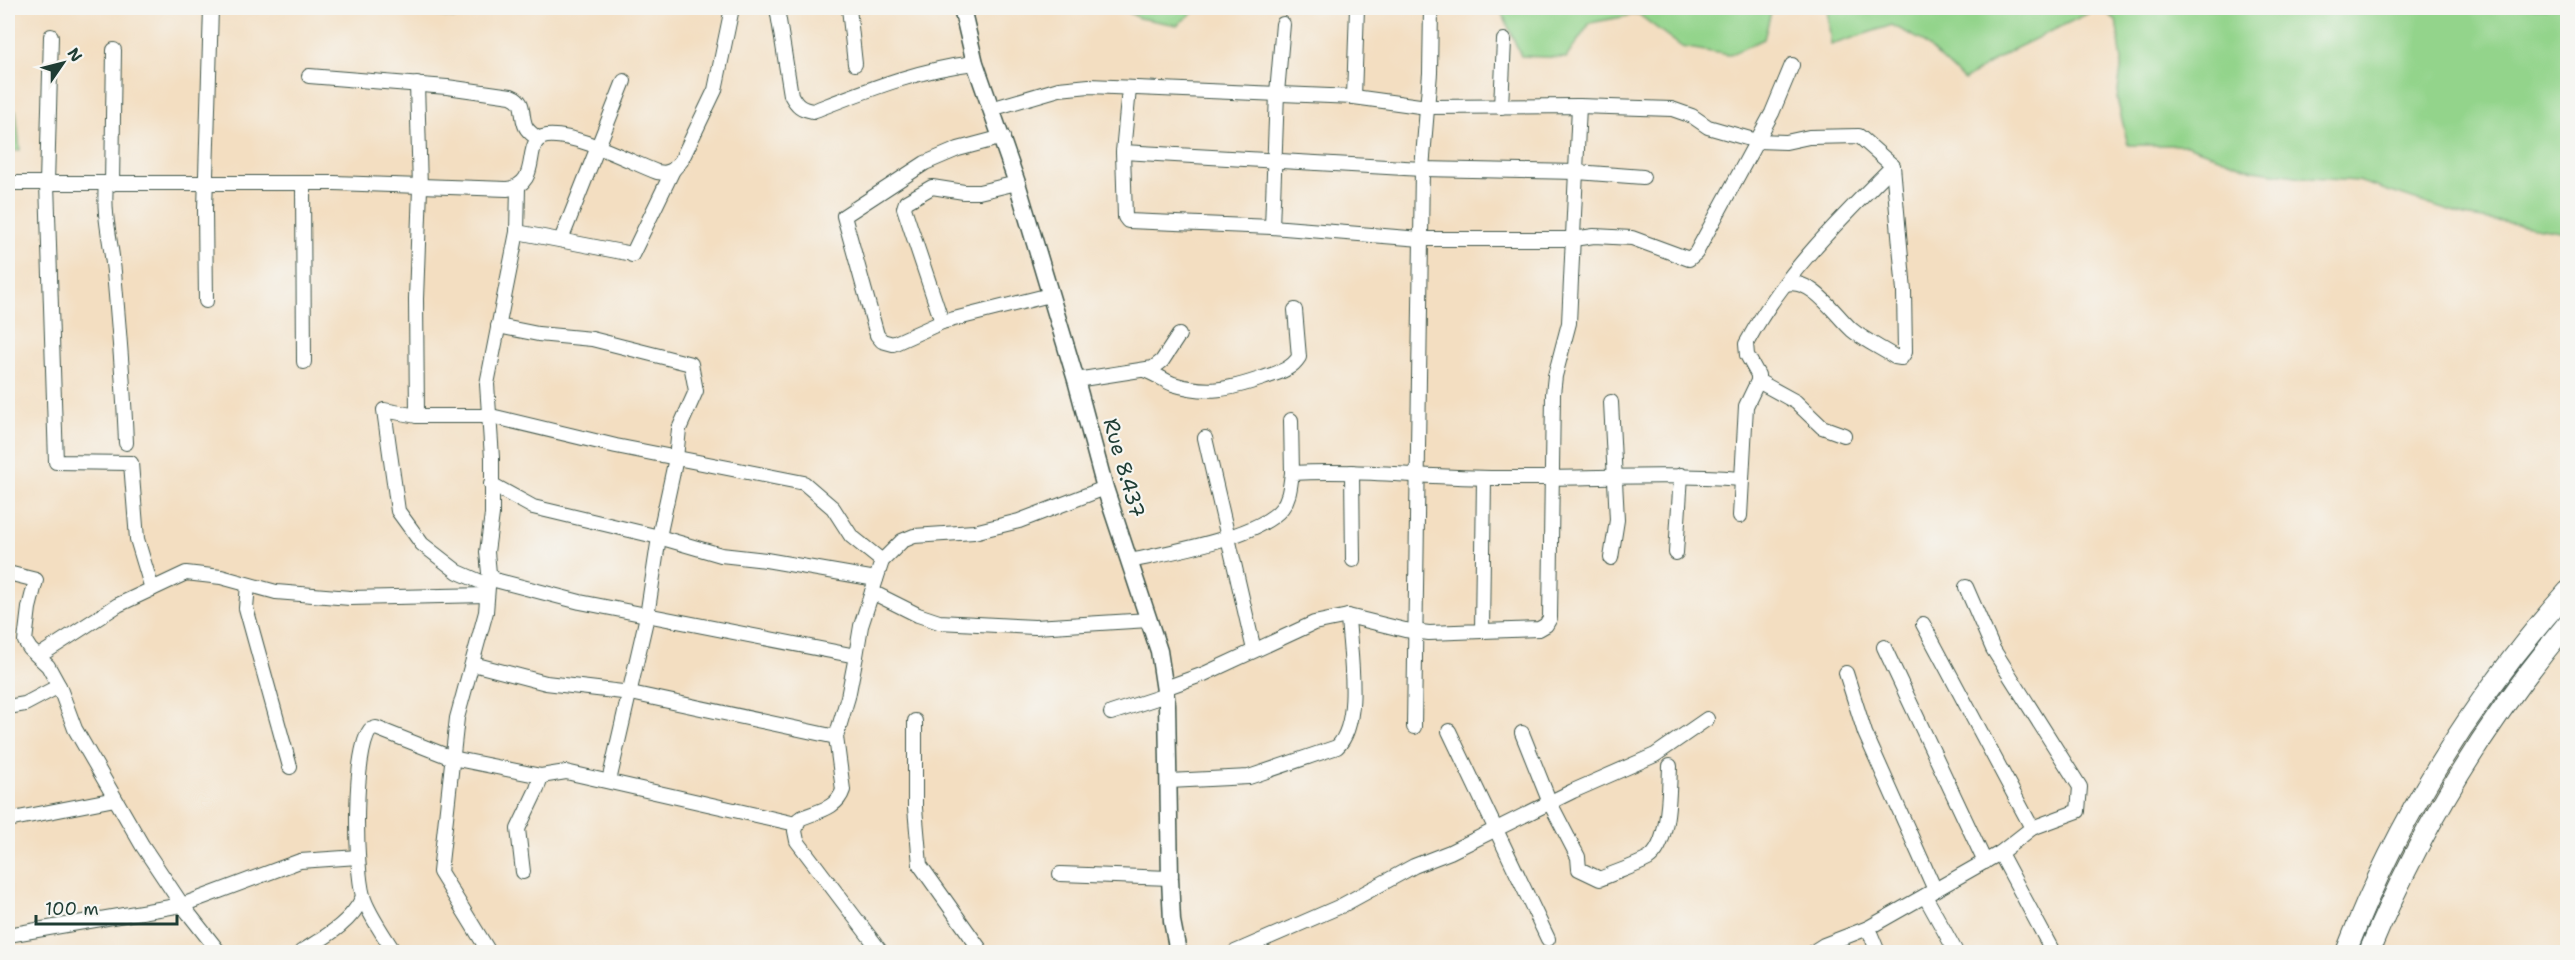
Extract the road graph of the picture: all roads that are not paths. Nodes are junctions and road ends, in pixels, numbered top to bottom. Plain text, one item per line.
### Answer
1 (211, 8) edge
2 (732, 8) edge
3 (777, 8) edge
4 (849, 8) edge
5 (962, 8) edge
6 (1357, 8) edge
7 (1431, 8) edge
8 (1283, 24) dead end
9 (51, 36) dead end
10 (1504, 40) dead end
11 (114, 50) dead end
12 (975, 63) junction
13 (855, 64) dead end
14 (1792, 65) dead end
15 (309, 76) dead end
16 (624, 81) dead end
17 (417, 84) junction
18 (1129, 89) junction
19 (1277, 93) junction
20 (1354, 97) junction
21 (1427, 106) junction
22 (1579, 106) junction
23 (1501, 107) junction
24 (991, 109) junction
25 (1003, 137) junction
26 (539, 139) junction
27 (1757, 141) junction
28 (597, 148) junction
29 (1123, 152) junction
30 (1274, 161) junction
31 (1893, 166) junction
32 (673, 170) junction
33 (1422, 170) junction
34 (1577, 172) junction
35 (1643, 177) dead end
36 (8, 183) edge
37 (47, 183) junction
38 (208, 183) junction
39 (1017, 183) junction
40 (109, 184) junction
41 (303, 184) junction
42 (518, 187) junction
43 (420, 188) junction
44 (1272, 227) junction
45 (517, 232) junction
46 (1421, 239) junction
47 (1573, 239) junction
48 (561, 240) junction
49 (1786, 284) junction
50 (1050, 295) junction
51 (206, 301) dead end
52 (1295, 310) dead end
53 (942, 322) junction
54 (498, 326) junction
55 (1179, 335) dead end
56 (304, 362) dead end
57 (1144, 369) junction
58 (1076, 380) junction
59 (1758, 381) junction
60 (1611, 402) dead end
61 (417, 416) junction
62 (491, 416) junction
63 (1290, 420) dead end
64 (1844, 435) dead end
65 (1205, 438) dead end
66 (126, 443) dead end
67 (676, 458) junction
68 (1352, 472) junction
69 (1292, 473) junction
70 (1419, 474) junction
71 (1681, 475) junction
72 (1615, 477) junction
73 (1484, 478) junction
74 (1551, 479) junction
75 (1741, 479) junction
76 (491, 484) junction
77 (1105, 488) junction
78 (1740, 516) dead end
79 (659, 537) junction
80 (1227, 538) junction
81 (1676, 553) dead end
82 (1611, 558) dead end
83 (1353, 560) dead end
84 (882, 561) junction
85 (1130, 561) junction
86 (8, 573) edge
87 (488, 584) junction
88 (248, 585) junction
89 (874, 586) junction
90 (1966, 587) dead end
91 (152, 589) junction
92 (2568, 591) edge
93 (647, 616) junction
94 (1348, 616) junction
95 (1149, 620) junction
96 (2568, 623) edge
97 (1923, 624) dead end
98 (1482, 631) junction
99 (1417, 632) junction
100 (1884, 647) dead end
101 (1254, 650) junction
102 (39, 656) junction
103 (856, 656) junction
104 (473, 664) junction
105 (1846, 674) dead end
106 (59, 686) junction
107 (1165, 691) junction
108 (631, 693) junction
109 (8, 707) edge
110 (1111, 713) dead end
111 (1707, 719) dead end
112 (915, 721) dead end
113 (1414, 727) dead end
114 (1449, 730) dead end
115 (1522, 733) dead end
116 (837, 737) junction
117 (452, 758) junction
118 (1670, 766) dead end
119 (290, 767) dead end
120 (541, 776) junction
121 (609, 781) junction
122 (1169, 781) junction
123 (115, 799) junction
124 (1550, 803) junction
125 (8, 820) edge
126 (796, 824) junction
127 (1497, 828) junction
128 (2032, 828) junction
129 (2000, 853) junction
130 (358, 857) junction
131 (1985, 862) junction
132 (523, 872) dead end
133 (1060, 874) dead end
134 (1170, 878) junction
135 (1930, 893) junction
136 (363, 897) junction
137 (182, 905) junction
138 (1868, 928) junction
139 (8, 935) edge
140 (1548, 939) dead end
141 (219, 952) edge
142 (301, 952) edge
143 (394, 952) edge
144 (489, 952) edge
145 (881, 952) edge
146 (982, 952) edge
147 (1178, 952) edge
148 (1235, 952) edge
149 (1813, 952) edge
150 (1878, 952) edge
151 (1956, 952) edge
152 (2054, 952) edge
153 (2346, 952) edge
154 (2369, 952) edge

1 - 38 street
2 - 32 street
3 - 12 street
4 - 13 street
5 - 12 main road, Rue 8.437
6 - 20 street
7 - 21 street
8 - 19 street
9 - 37 street
10 - 23 street
11 - 40 street
12 - 24 main road, Rue 8.437
14 - 27 street
15 - 17 street
16 - 28 street
17 - 26 street
17 - 43 street
18 - 19 street
18 - 24 street
18 - 29 street
19 - 20 street
19 - 30 street
20 - 21 street
21 - 23 street
21 - 33 street
22 - 23 street
22 - 27 street
22 - 34 street
24 - 25 main road, Rue 8.437
25 - 39 main road, Rue 8.437
25 - 53 street
26 - 28 street
26 - 42 street
27 - 31 street
27 - 47 street
28 - 32 street
28 - 48 street
29 - 30 street
29 - 44 street
30 - 33 street
30 - 44 street
31 - 49 street
31 - 49 street
32 - 48 street
33 - 34 street
33 - 46 street
34 - 35 street
34 - 47 street
36 - 37 street
37 - 40 street
37 - 91 street
38 - 40 street
38 - 41 street
38 - 51 street
39 - 50 main road, Rue 8.437
39 - 53 street
40 - 66 street
41 - 43 street
41 - 56 street
42 - 43 street
42 - 45 street
43 - 61 street
44 - 46 street
45 - 48 street
45 - 54 street
46 - 47 street
46 - 70 street
47 - 74 street
49 - 59 street
50 - 53 street
50 - 58 main road, Rue 8.437
52 - 57 street
54 - 62 street
54 - 67 street
55 - 57 street
57 - 58 street
58 - 77 main road, Rue 8.437
59 - 64 street
59 - 75 street
60 - 72 street
61 - 62 street
61 - 87 street
62 - 67 street
62 - 76 street
63 - 69 street
65 - 80 street
67 - 79 street
67 - 84 street
68 - 69 street
68 - 70 street
68 - 83 street
69 - 80 street
70 - 73 street
70 - 99 street
71 - 72 street
71 - 75 street
71 - 81 street
72 - 74 street
72 - 82 street
73 - 74 street
73 - 98 street
74 - 98 street
75 - 78 street
76 - 79 street
76 - 87 street
77 - 84 street
77 - 85 main road, Rue 8.437
79 - 89 street
79 - 93 street
80 - 85 street
80 - 101 street
84 - 89 street
85 - 95 main road, Rue 8.437
86 - 102 street
87 - 88 street
87 - 93 street
87 - 104 street
88 - 91 street
88 - 119 street
89 - 95 street
89 - 103 street
90 - 128 street
91 - 102 street
92 - 153 highway
93 - 103 street
93 - 108 street
94 - 99 street
94 - 101 street
94 - 122 street
95 - 107 main road, Rue 8.437
96 - 154 highway
97 - 128 street
98 - 99 street
99 - 113 street
100 - 131 street
101 - 107 street
102 - 106 street
103 - 116 street
104 - 108 street
104 - 117 street
105 - 135 street
106 - 109 street
106 - 123 street
107 - 110 street
107 - 122 main road, Rue 8.437
108 - 116 street
108 - 121 street
111 - 124 street
112 - 146 street
114 - 127 street
115 - 124 street
116 - 126 street
117 - 120 street
117 - 130 street
117 - 144 street
118 - 124 street
120 - 121 street
120 - 132 street
121 - 126 street
122 - 134 main road, Rue 8.437
123 - 125 street
123 - 137 street
124 - 127 street
126 - 145 street
127 - 140 street
127 - 148 street
128 - 129 street
129 - 131 street
129 - 152 street
130 - 136 street
130 - 137 street
131 - 135 street
133 - 134 street
134 - 147 main road, Rue 8.437
135 - 138 street
135 - 151 street
136 - 142 street
136 - 143 street
137 - 139 street
137 - 141 street
138 - 149 street
138 - 150 street

